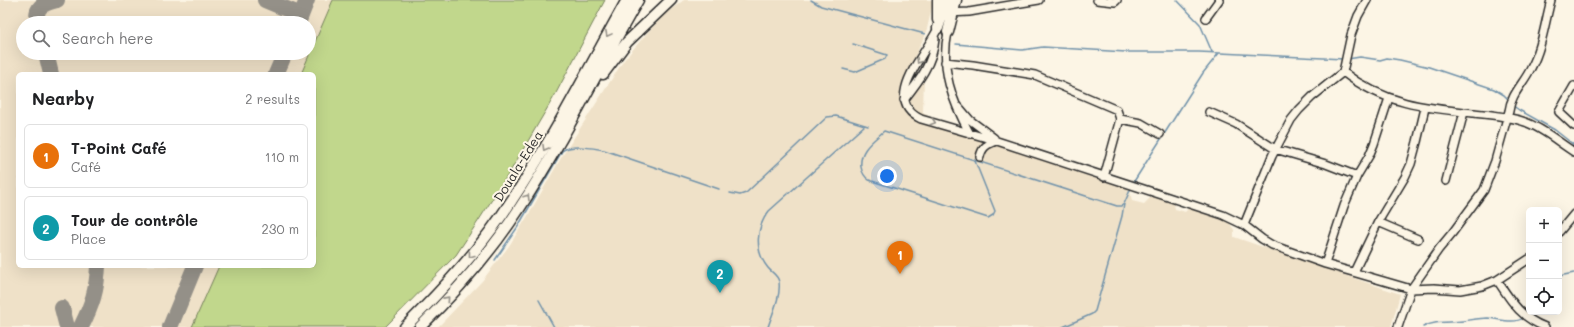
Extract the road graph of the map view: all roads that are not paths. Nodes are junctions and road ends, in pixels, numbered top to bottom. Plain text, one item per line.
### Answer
1 (627, 0) edge
2 (638, 0) edge
3 (671, 0) edge
4 (938, 0) edge
5 (947, 0) edge
6 (956, 0) edge
7 (1039, 0) edge
8 (1098, 0) edge
9 (1117, 0) edge
10 (1219, 0) edge
11 (1366, 0) edge
12 (1551, 0) edge
13 (948, 12) junction
14 (1206, 18) dead end
15 (936, 32) junction
16 (948, 32) joint
17 (945, 62) junction
18 (1343, 72) junction
19 (1574, 86) edge
20 (953, 98) junction
21 (1389, 98) junction
22 (904, 100) junction
23 (1424, 108) junction
24 (1209, 112) dead end
25 (1464, 112) junction
26 (1507, 114) junction
27 (1120, 118) junction
28 (1574, 126) edge
29 (970, 134) junction
30 (1160, 134) dead end
31 (564, 135) junction
32 (1000, 143) junction
33 (1275, 148) junction
34 (1574, 152) edge
35 (980, 157) dead end
36 (1356, 176) junction
37 (1104, 177) junction
38 (1446, 181) dead end
39 (1574, 214) edge
40 (1378, 222) junction
41 (1244, 225) junction
42 (1562, 228) edge
43 (1418, 239) dead end
44 (1526, 261) edge
45 (1325, 264) junction
46 (1354, 272) junction
47 (1497, 280) junction
48 (1411, 289) junction
49 (404, 327) edge
50 (420, 327) edge
51 (1398, 327) edge
52 (1545, 327) edge

1 -> 49 highway, Douala-Edea
2 - 31 highway, Douala-Edea
3 - 31 highway
4 - 15 highway
5 - 13 highway
6 - 13 highway
7 - 13 street
8 - 9 street
10 - 14 street
11 - 18 street
12 - 26 street
13 - 15 highway
13 - 16 highway
15 -> 22 street
15 - 22 street
16 - 17 street
17 - 20 street
17 - 27 street
18 - 21 street
18 - 33 street
19 - 28 street
20 - 29 street
20 - 32 street
21 - 23 street
21 - 36 street
22 -> 29 street
23 - 25 street
23 - 40 street
24 - 33 street
25 - 26 street
25 - 38 street
26 - 34 street
26 - 48 street
27 - 30 street
27 - 37 street
29 - 32 street
50 -> 31 highway, Douala-Edea
32 - 35 street
32 - 37 street
33 - 36 street
33 - 41 street
36 - 45 street
37 - 41 street
39 - 42 street
40 - 43 street
40 - 46 street
41 - 45 street
44 - 47 street
45 - 46 street
46 - 48 street
47 - 48 street
47 - 52 street
48 - 51 street

